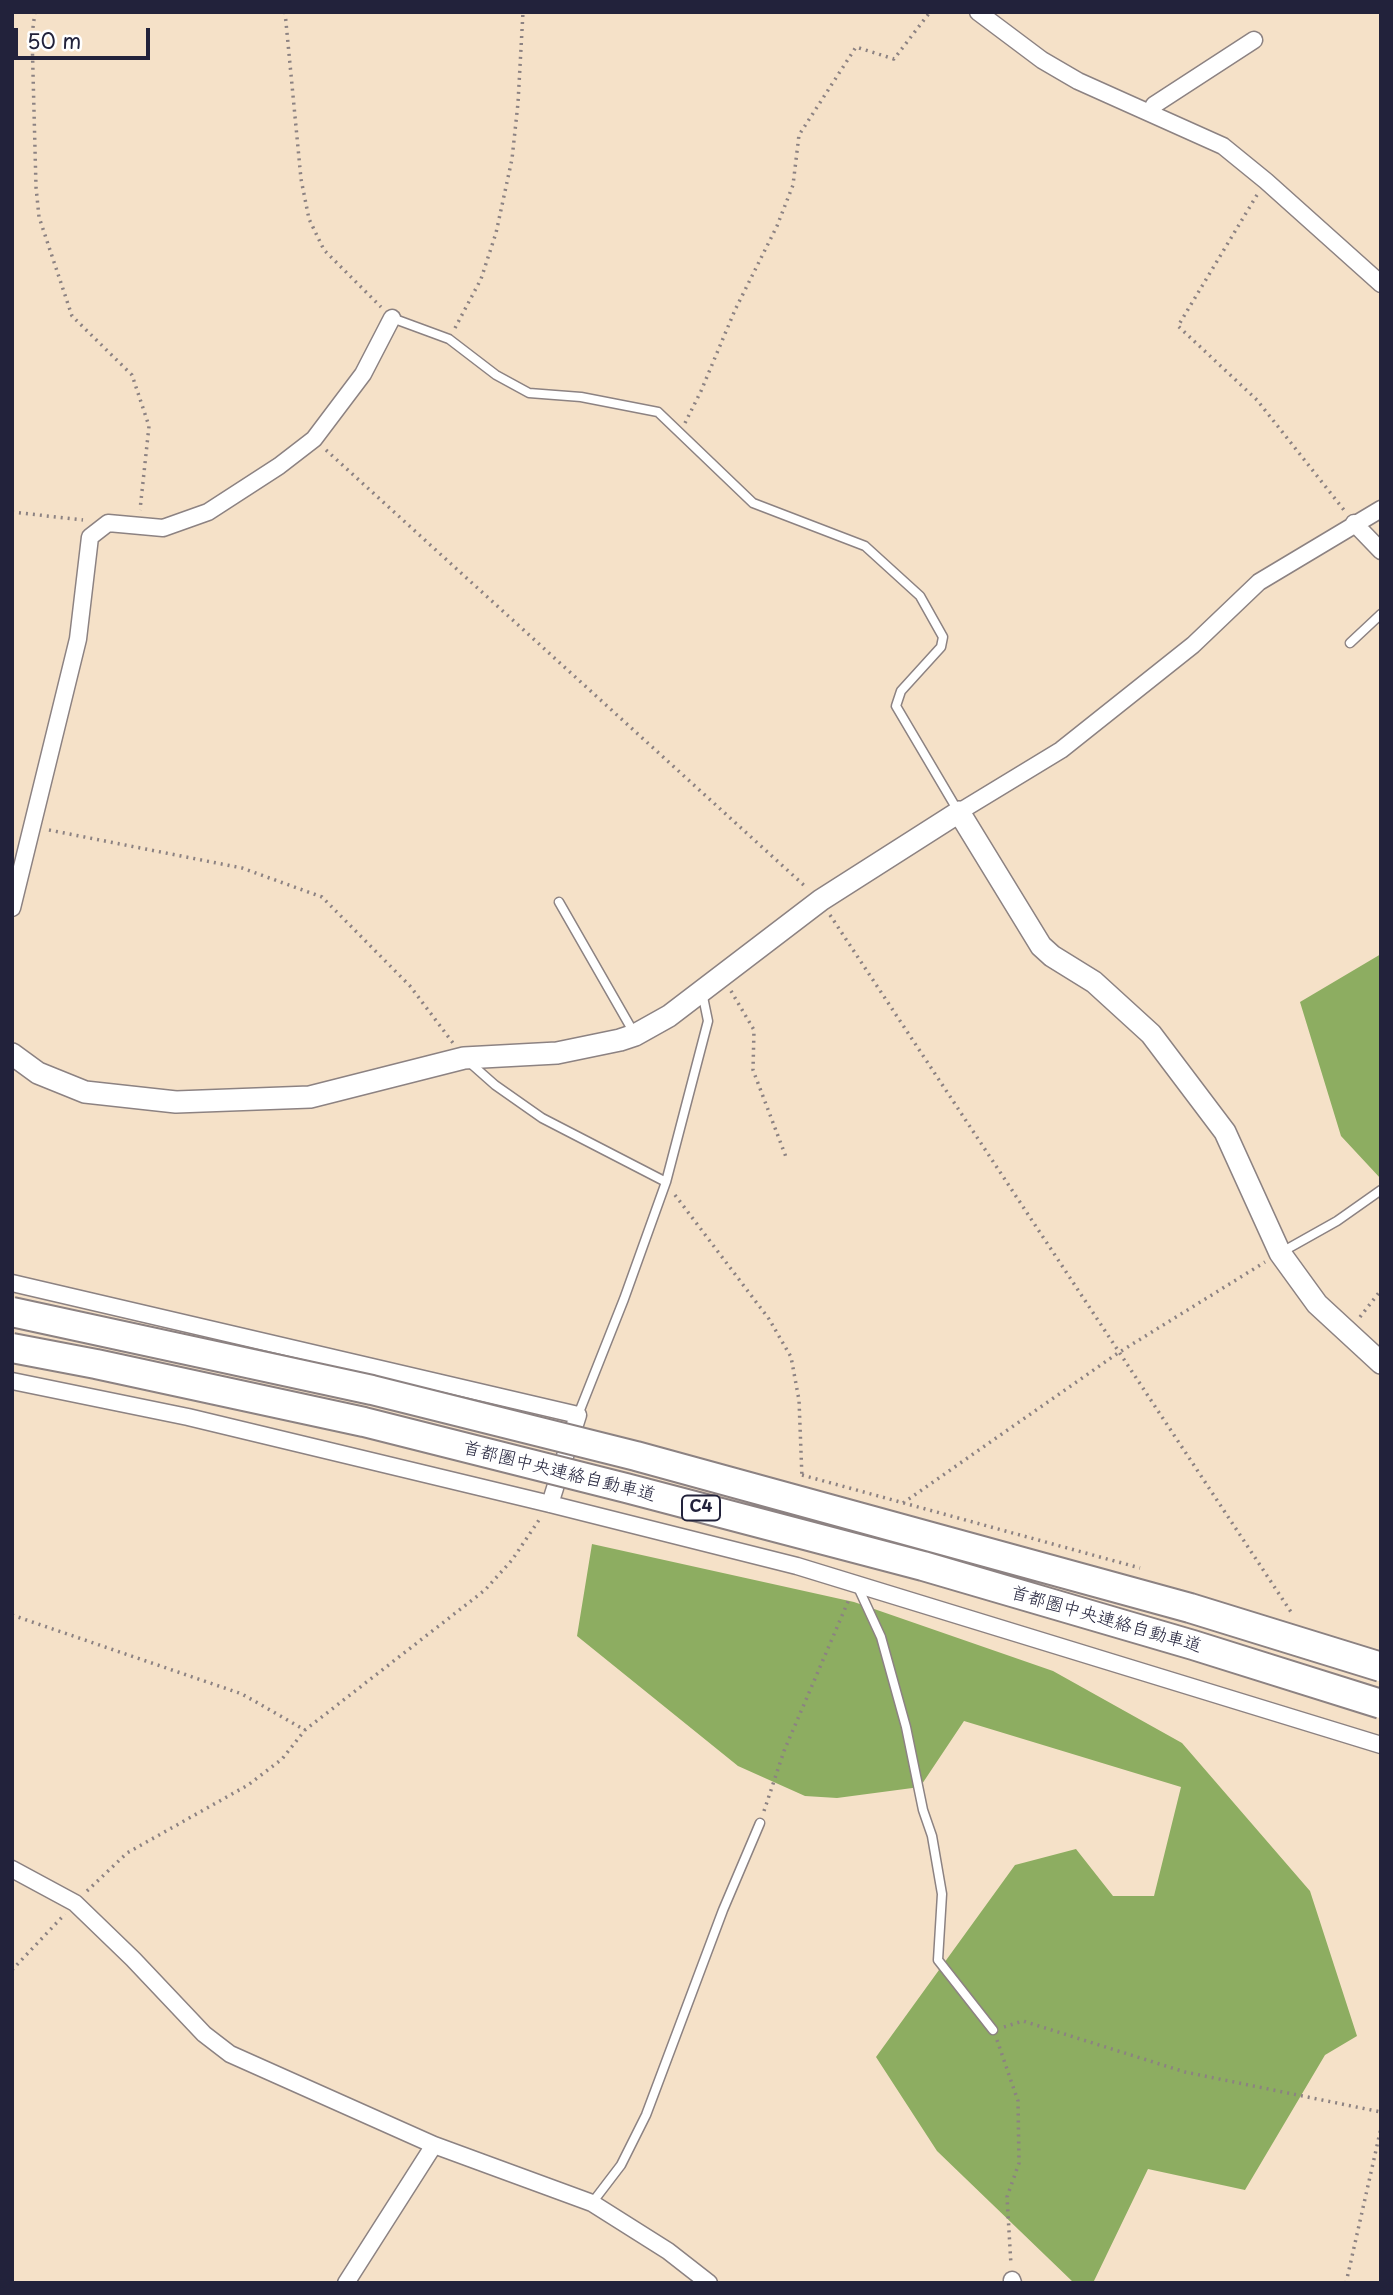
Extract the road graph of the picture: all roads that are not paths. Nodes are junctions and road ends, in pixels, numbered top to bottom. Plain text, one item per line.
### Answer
1 (978, 12) edge
2 (1254, 40) dead end
3 (1150, 113) junction
4 (1381, 284) edge
5 (392, 318) joint
6 (1381, 509) edge
7 (1354, 523) junction
8 (1381, 551) edge
9 (1381, 614) edge
10 (1350, 643) dead end
11 (959, 812) junction
12 (559, 902) dead end
13 (12, 908) edge
14 (702, 992) junction
15 (635, 1035) junction
16 (12, 1054) edge
17 (464, 1058) junction
18 (666, 1182) junction
19 (1381, 1190) edge
20 (1280, 1253) junction
21 (12, 1283) edge
22 (12, 1312) edge
23 (12, 1348) edge
24 (1381, 1363) edge
25 (12, 1381) edge
26 (578, 1415) junction
27 (550, 1504) junction
28 (855, 1582) junction
29 (1381, 1667) edge
30 (1381, 1704) edge
31 (1381, 1745) edge
32 (760, 1822) road end
33 (12, 1869) edge
34 (993, 2030) road end
35 (434, 2146) junction
36 (592, 2203) junction
37 (346, 2283) edge
38 (709, 2283) edge

1 - 3 street
2 - 3 street
3 - 4 street
5 - 11 lane
5 - 13 street
6 - 7 street
7 - 8 street
7 - 11 street
9 - 10 lane
11 - 14 street
11 - 20 street
12 - 15 lane
14 - 15 street
14 - 18 lane
15 - 17 street
16 - 17 street
17 - 18 lane
18 - 26 lane
19 - 20 lane
20 - 24 street
21 - 26 street
22 - 29 highway, 首都圏中央連絡自動車道 / C4, bridge
23 - 30 highway, 首都圏中央連絡自動車道 / C4, bridge
25 - 27 street
26 - 27 street
27 - 28 street
28 - 31 street
28 - 34 lane
32 - 36 lane
33 - 35 street
35 - 36 street
35 - 37 street
36 - 38 street

